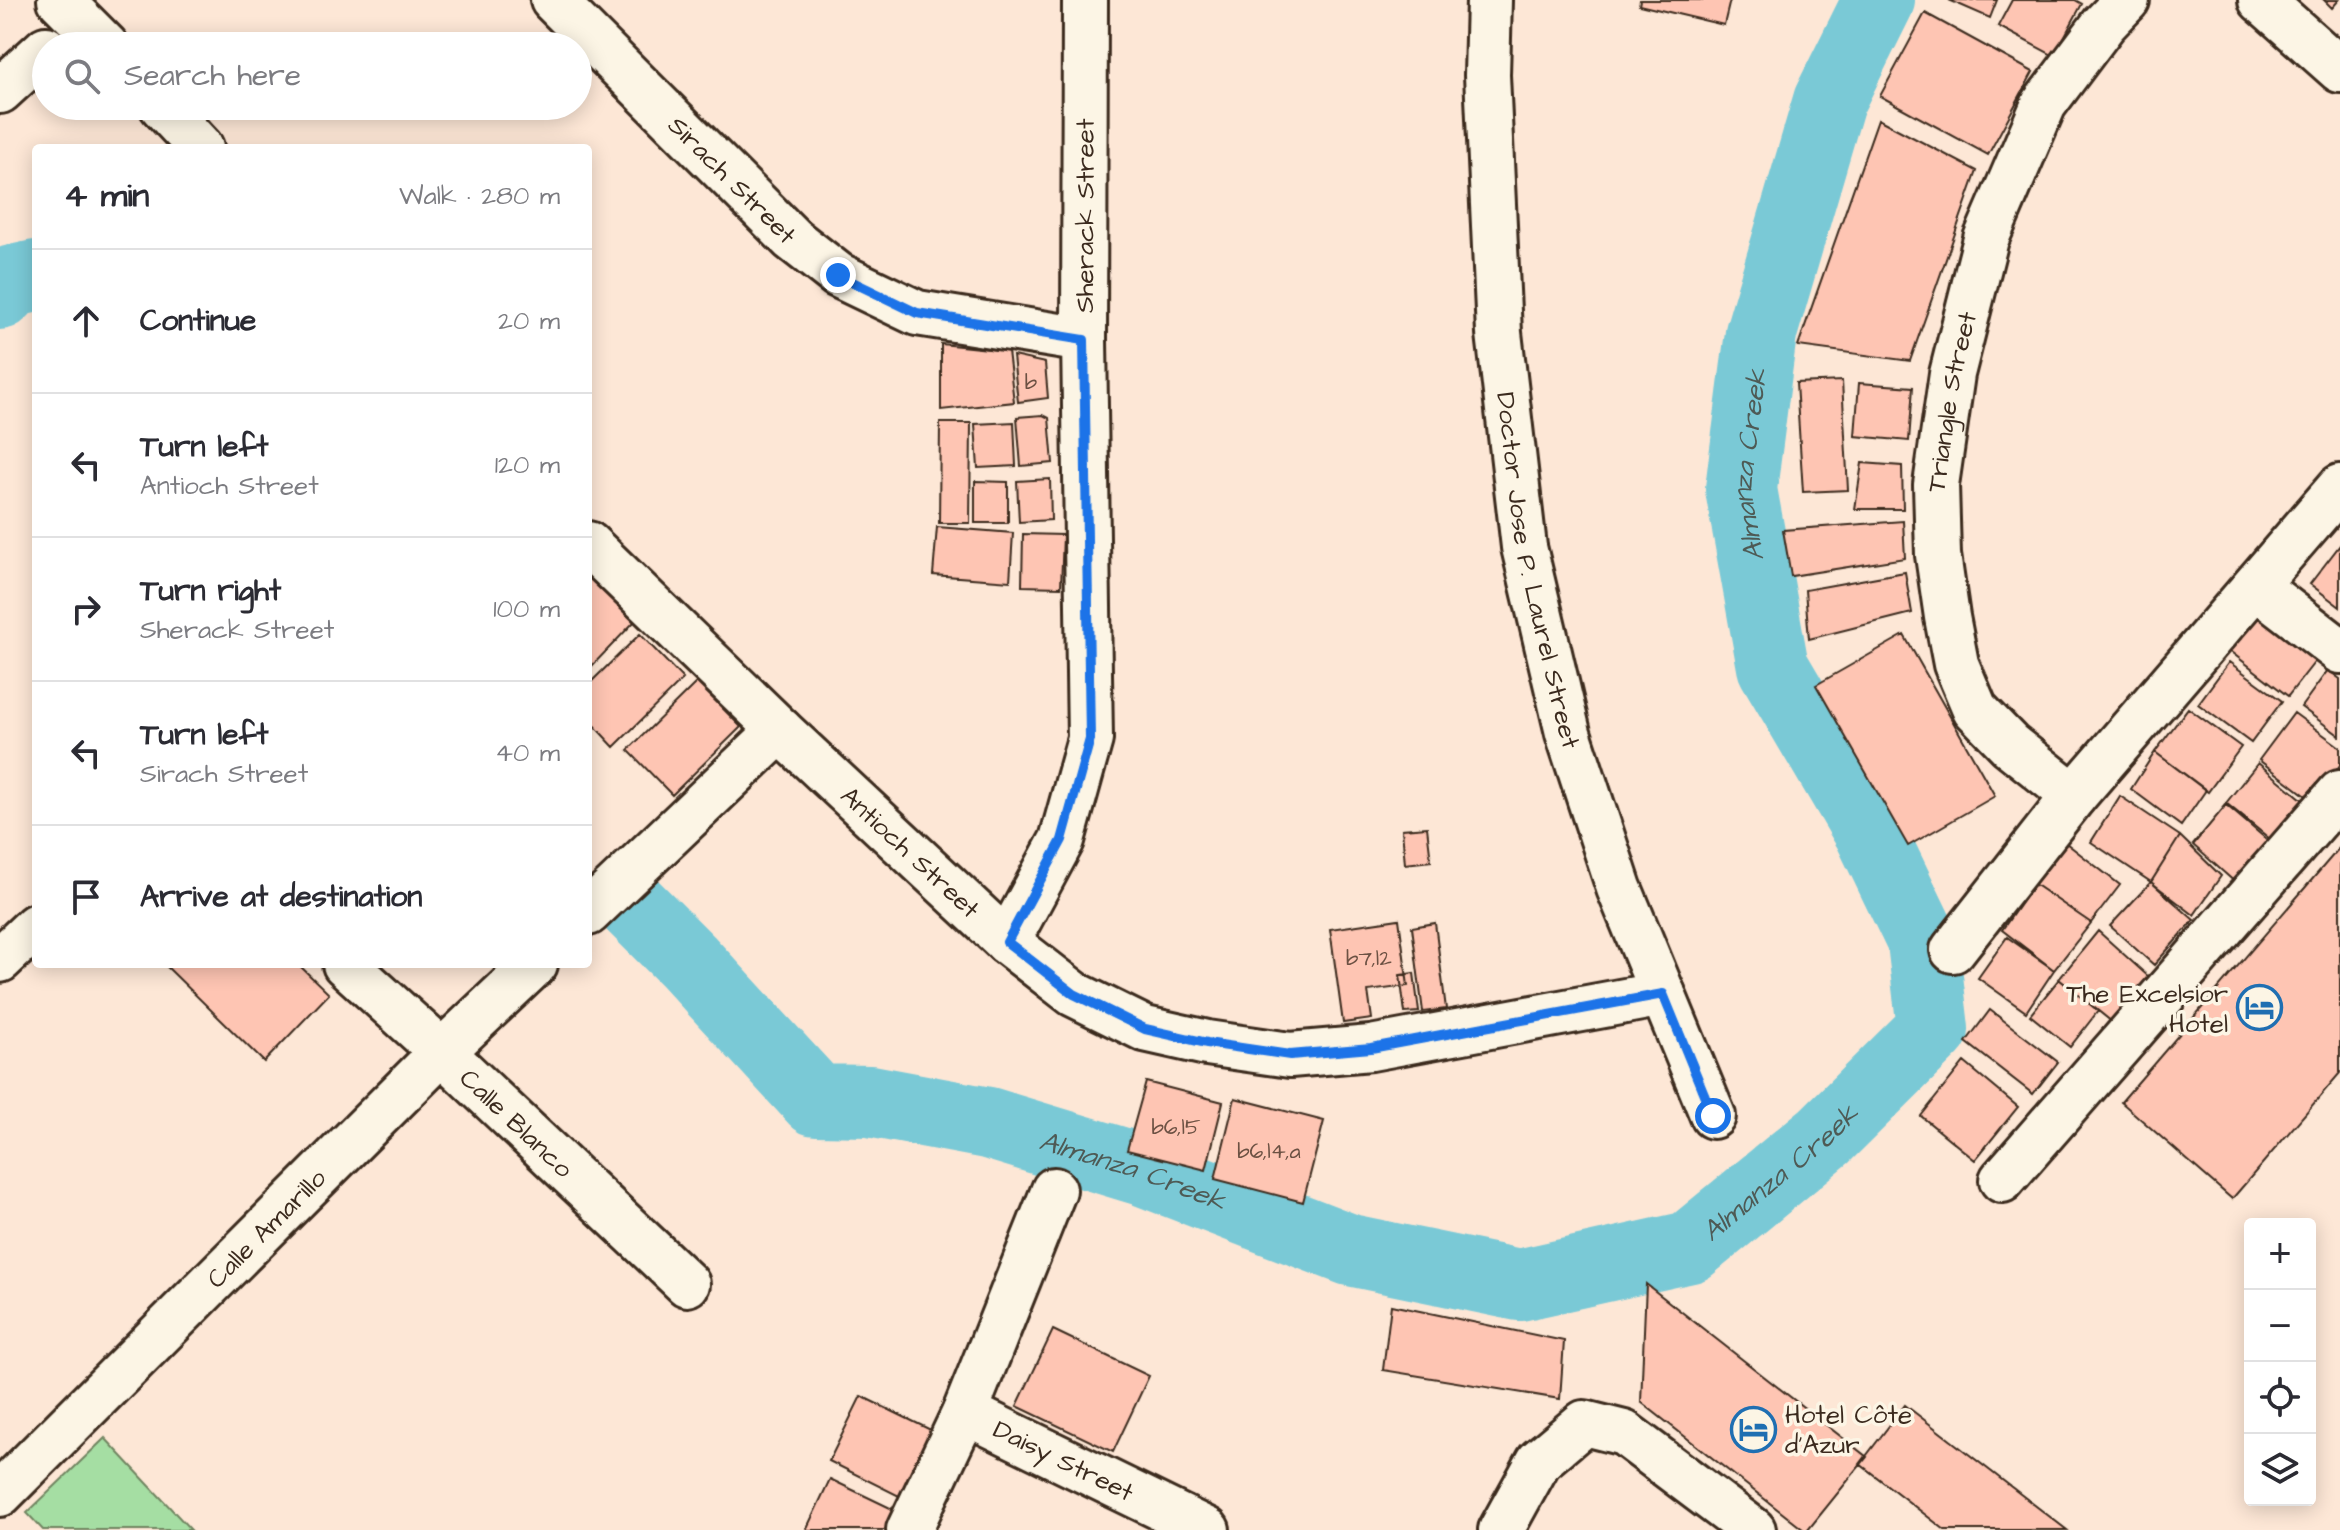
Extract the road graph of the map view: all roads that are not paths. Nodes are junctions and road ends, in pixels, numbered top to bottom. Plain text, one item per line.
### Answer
1 (553, 0) edge
2 (1085, 0) edge
3 (1489, 0) edge
4 (2127, 0) edge
5 (2261, 0) edge
6 (585, 32) edge
7 (592, 39) edge
8 (32, 63) edge
9 (2340, 70) edge
10 (0, 91) edge
11 (175, 120) edge
12 (197, 144) edge
13 (1084, 340) junction
14 (2340, 487) edge
15 (592, 548) edge
16 (2256, 586) junction
17 (2340, 651) edge
18 (780, 730) junction
19 (2340, 793) edge
20 (2074, 796) junction
21 (592, 909) edge
22 (32, 930) edge
23 (1007, 942) junction
24 (1953, 950) dead end
25 (0, 960) edge
26 (349, 968) edge
27 (531, 968) edge
28 (1644, 997) junction
29 (442, 1052) junction
30 (1713, 1116) dead end
31 (2002, 1180) dead end
32 (1054, 1190) dead end
33 (687, 1284) dead end
34 (965, 1412) junction
35 (0, 1494) edge
36 (909, 1530) edge
37 (1207, 1530) edge
38 (1501, 1530) edge
39 (1753, 1530) edge

1 - 6 street, Sirach Street
2 - 13 street, Sherack Street
3 - 28 street, Doctor Jose P. Laurel Street
4 - 20 street, Triangle Street
5 - 9 street
7 - 13 street, Sirach Street
8 - 10 street
11 - 12 street
13 - 23 street, Sherack Street
14 - 16 street
15 - 18 street, Antioch Street
16 - 17 street
16 - 20 street
18 - 21 street
18 - 23 street, Antioch Street
19 - 31 street
20 - 24 street
22 - 25 street
23 - 28 street, Antioch Street
26 - 29 street, Calle Blanco
27 - 29 street, Calle Amarillo
28 - 30 street, Doctor Jose P. Laurel Street
29 - 33 street, Calle Blanco
29 - 35 street, Calle Amarillo
32 - 34 street, Daisy Street
34 - 36 street, Daisy Street
34 - 37 street, Daisy Street
38 - 39 street

